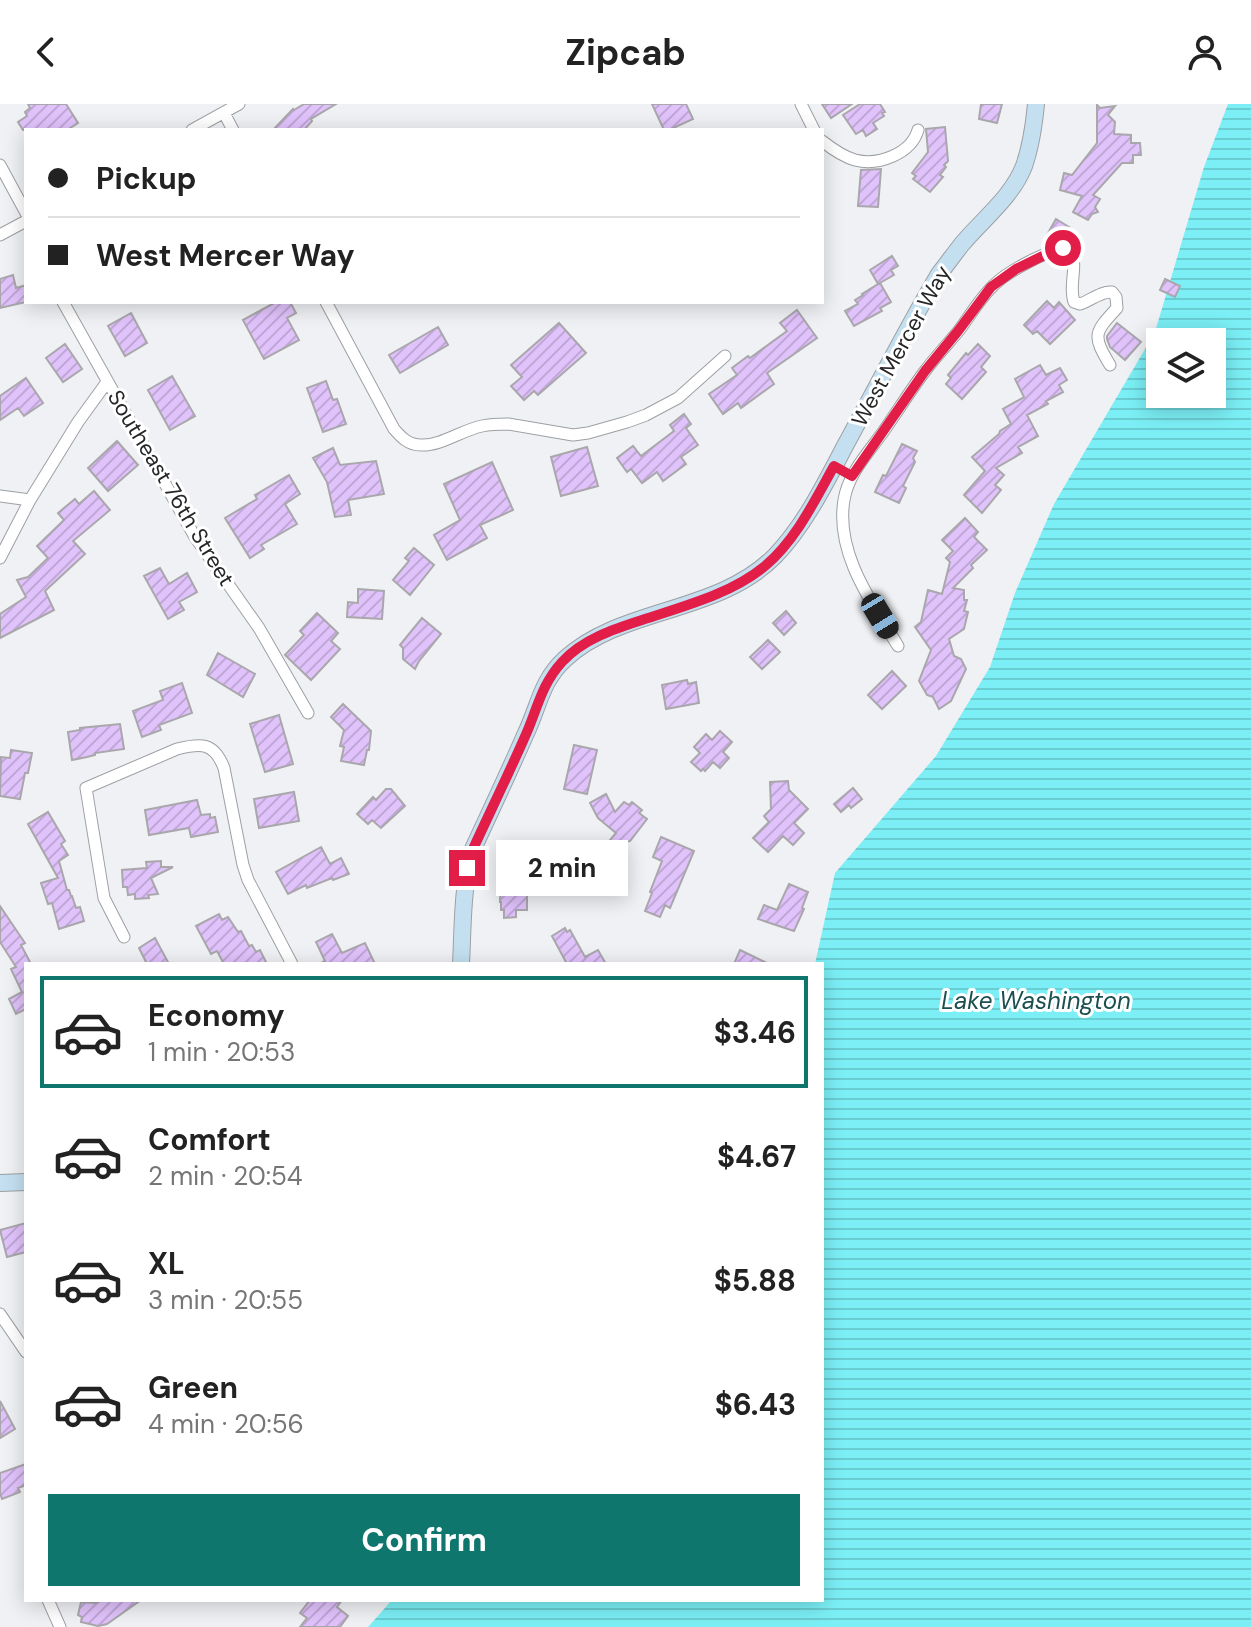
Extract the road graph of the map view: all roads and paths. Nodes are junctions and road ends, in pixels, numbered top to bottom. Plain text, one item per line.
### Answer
1 (239, 104) edge
2 (801, 104) edge
3 (1036, 104) edge
4 (224, 113) junction
5 (196, 128) edge
6 (232, 128) edge
7 (813, 128) edge
8 (918, 130) dead end
9 (824, 142) edge
10 (0, 165) edge
11 (24, 221) edge
12 (24, 223) edge
13 (0, 235) edge
14 (64, 304) edge
15 (327, 304) edge
16 (725, 356) dead end
17 (1110, 365) dead end
18 (107, 382) junction
19 (834, 466) junction
20 (852, 476) junction
21 (0, 496) edge
22 (30, 500) junction
23 (0, 558) edge
24 (898, 646) dead end
25 (308, 713) dead end
26 (124, 937) dead end
27 (291, 962) edge
28 (461, 962) edge
29 (24, 1182) edge
30 (0, 1183) edge
31 (0, 1314) edge
32 (24, 1349) edge
33 (49, 1602) edge
34 (60, 1627) edge

1 - 4 street
2 - 7 street
3 - 19 street, West Mercer Way
4 - 5 street
4 - 6 street
8 - 9 street
10 - 11 street
12 - 13 street
14 - 18 street, Southeast 76th Street
15 - 16 street
17 - 20 street
18 - 22 street
18 - 25 street, Southeast 76th Street
19 - 20 street
19 - 28 street, West Mercer Way
20 - 24 street
21 - 22 street
22 - 23 street
26 - 27 street
29 - 30 street
31 - 32 street
33 - 34 street

